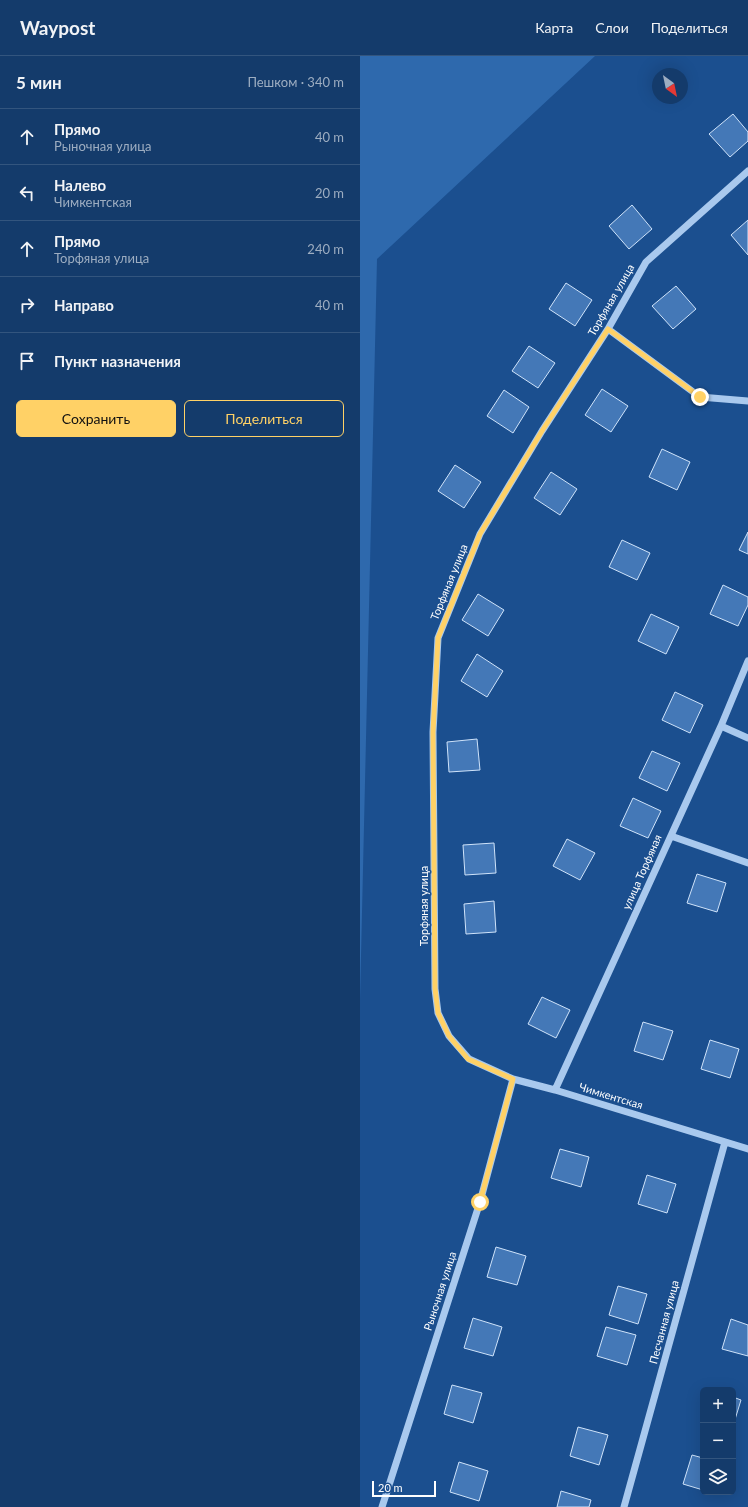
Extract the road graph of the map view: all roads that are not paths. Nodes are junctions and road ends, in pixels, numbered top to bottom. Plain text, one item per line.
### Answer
1 (748, 171) edge
2 (608, 329) junction
3 (748, 401) edge
4 (748, 662) edge
5 (721, 726) junction
6 (748, 738) edge
7 (671, 836) junction
8 (748, 863) edge
9 (468, 1059) joint
10 (513, 1079) junction
11 (555, 1090) junction
12 (725, 1142) junction
13 (748, 1149) edge
14 (382, 1507) edge
15 (624, 1507) edge

1 - 2 street, Торфяная улица
2 - 3 street
2 - 9 street, Торфяная улица
4 - 5 street, улица Торфяная
5 - 6 street
5 - 7 street, улица Торфяная
7 - 8 street
7 - 11 street, улица Торфяная
9 - 10 street, Чимкентская
10 - 11 street, Чимкентская
10 - 14 street, Рыночная улица
11 - 12 street, Чимкентская
12 - 13 street, Чимкентская
12 - 15 street, Песчанная улица

